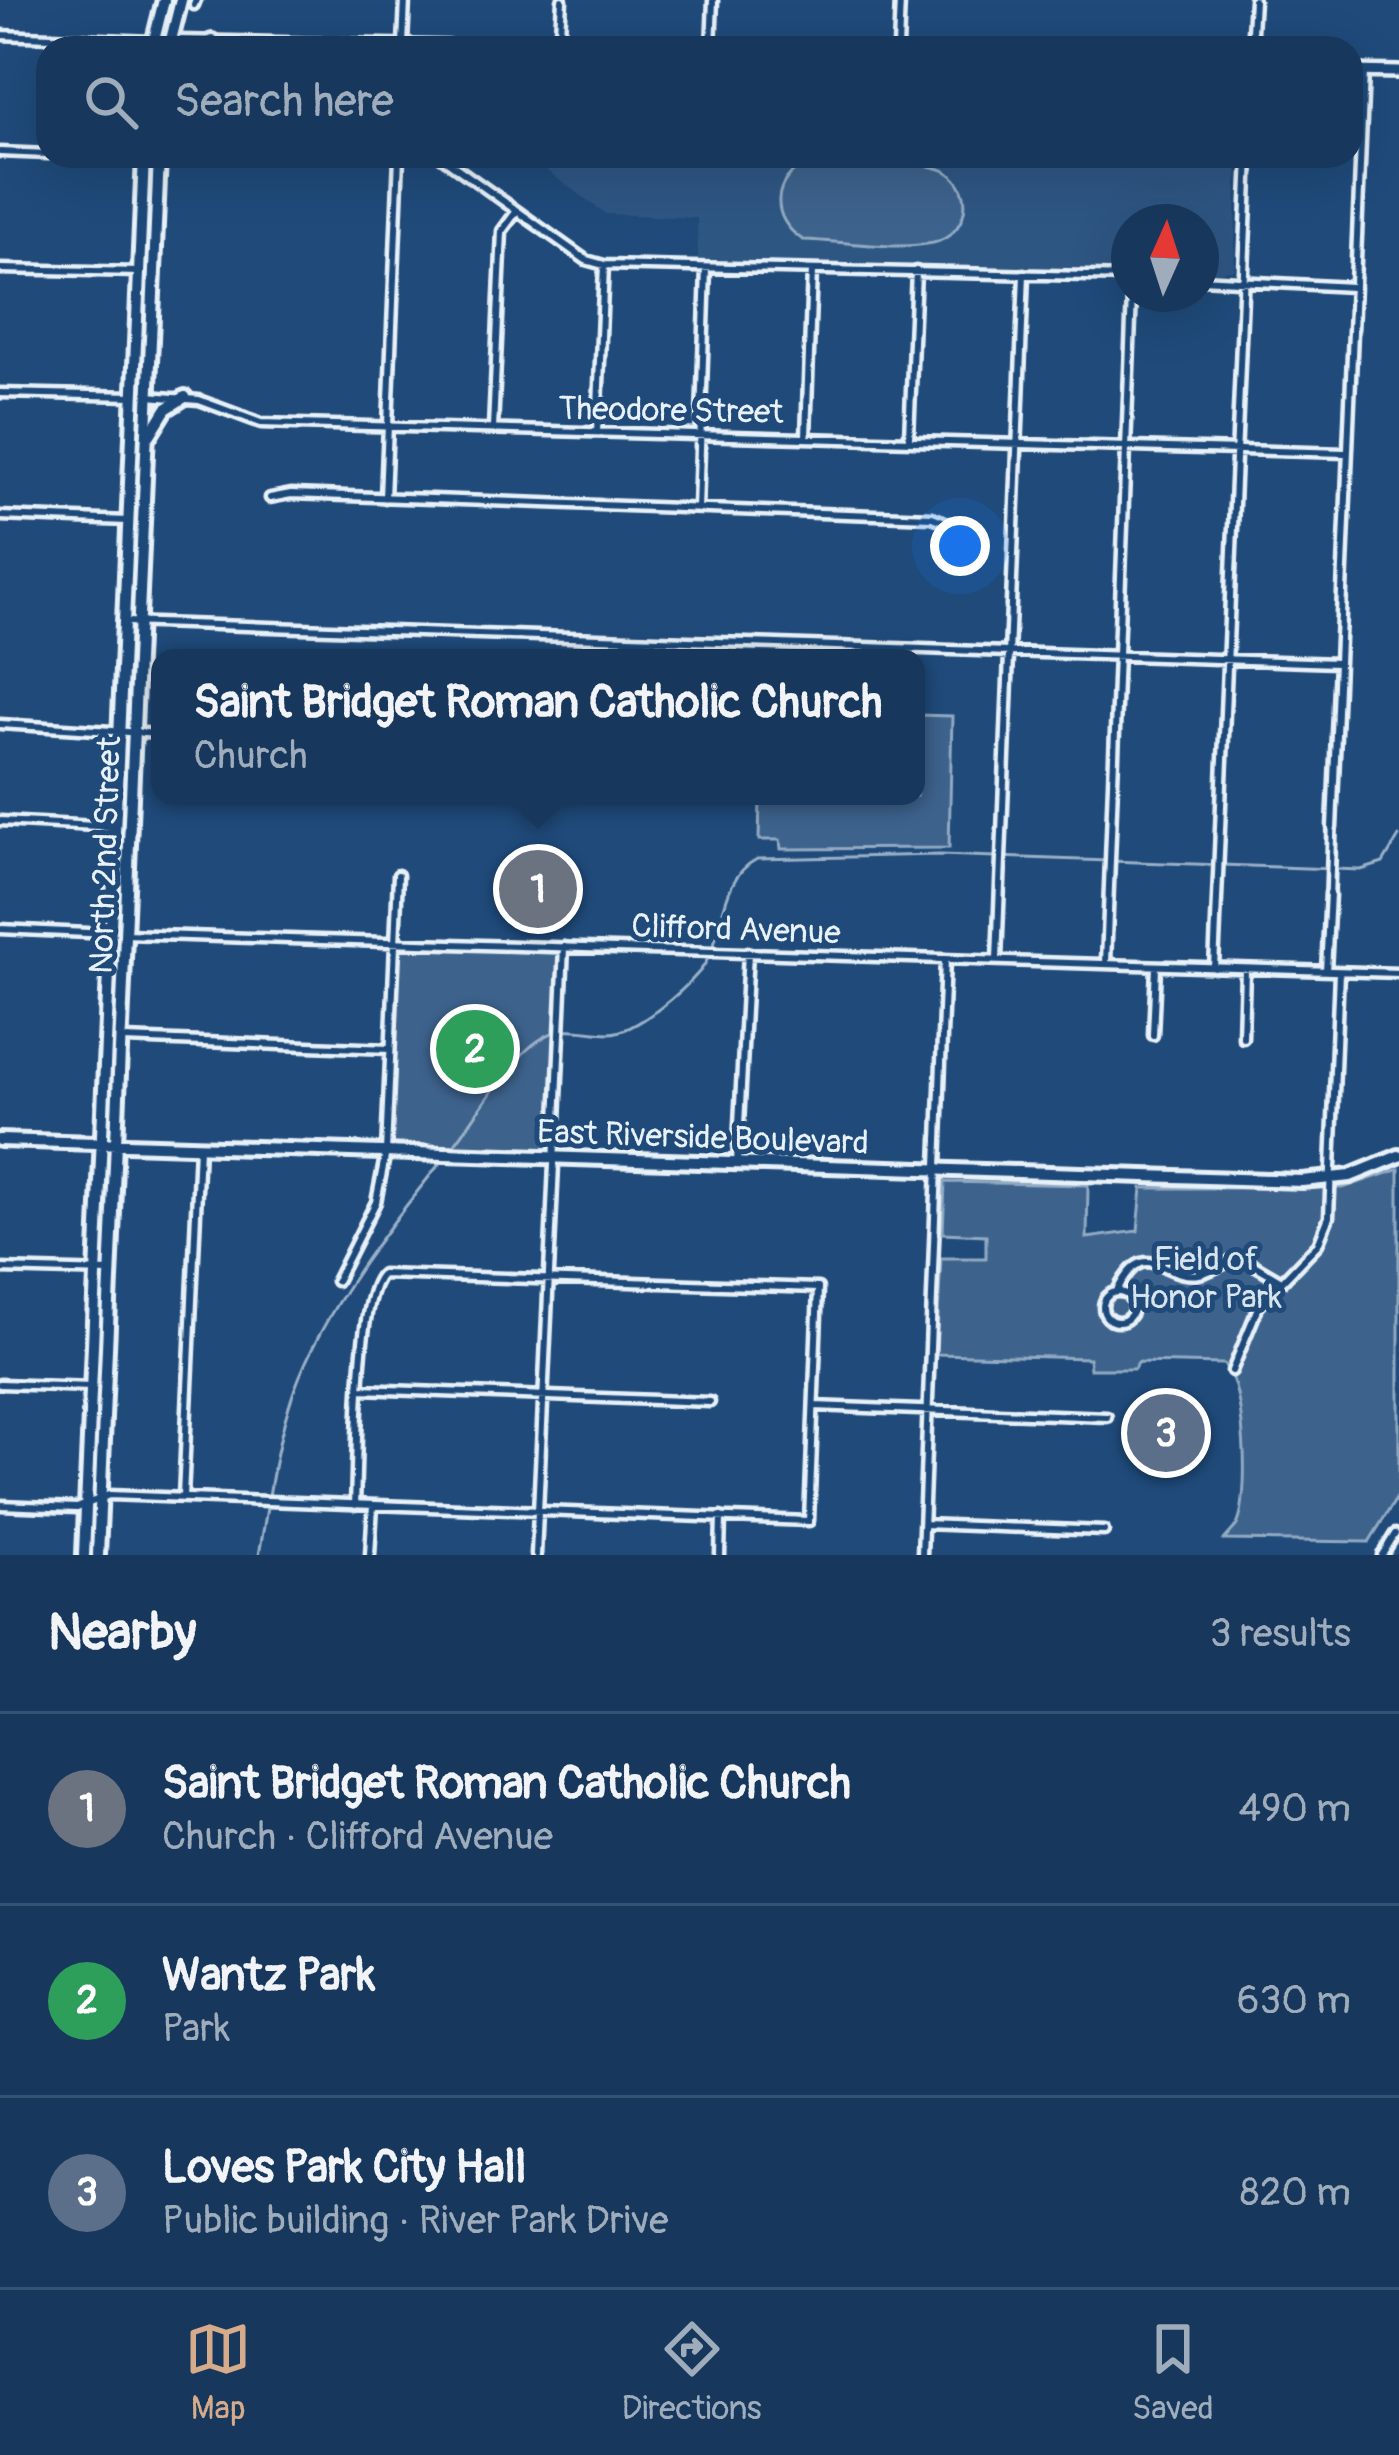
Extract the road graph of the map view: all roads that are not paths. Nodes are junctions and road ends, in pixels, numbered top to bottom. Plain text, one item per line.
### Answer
1 (164, 0) edge
2 (181, 0) edge
3 (405, 0) edge
4 (562, 0) edge
5 (712, 0) edge
6 (900, 0) edge
7 (1254, 0) edge
8 (0, 35) edge
9 (154, 36) edge
10 (172, 36) edge
11 (403, 36) edge
12 (560, 36) edge
13 (711, 36) edge
14 (898, 36) edge
15 (1252, 36) edge
16 (36, 37) edge
17 (1364, 71) joint
18 (1399, 72) edge
19 (1363, 122) edge
20 (0, 152) edge
21 (36, 154) edge
22 (144, 168) edge
23 (158, 168) edge
24 (399, 168) edge
25 (456, 168) edge
26 (1248, 168) edge
27 (1362, 168) edge
28 (516, 212) junction
29 (604, 266) junction
30 (706, 268) junction
31 (0, 269) edge
32 (812, 270) junction
33 (916, 271) junction
34 (148, 273) junction
35 (1024, 274) junction
36 (1111, 276) edge
37 (1219, 279) edge
38 (1241, 280) junction
39 (1352, 287) junction
40 (1131, 312) edge
41 (0, 393) edge
42 (141, 396) junction
43 (185, 398) junction
44 (388, 428) junction
45 (493, 428) junction
46 (597, 432) junction
47 (701, 434) junction
48 (806, 436) junction
49 (909, 437) junction
50 (1019, 443) junction
51 (147, 444) junction
52 (1127, 447) junction
53 (1235, 449) junction
54 (1345, 453) junction
55 (270, 498) dead end
56 (385, 498) junction
57 (698, 508) junction
58 (0, 516) edge
59 (130, 521) junction
60 (144, 521) junction
61 (948, 523) dead end
62 (126, 622) junction
63 (140, 622) junction
64 (876, 649) edge
65 (925, 651) edge
66 (1012, 654) junction
67 (1119, 656) junction
68 (1227, 659) junction
69 (1337, 664) junction
70 (0, 724) edge
71 (121, 729) junction
72 (136, 730) junction
73 (151, 732) edge
74 (0, 821) edge
75 (116, 827) junction
76 (1333, 828) joint
77 (132, 830) junction
78 (398, 875) dead end
79 (1330, 893) joint
80 (0, 929) edge
81 (112, 934) junction
82 (129, 934) junction
83 (398, 943) junction
84 (564, 946) junction
85 (748, 952) junction
86 (944, 958) junction
87 (997, 960) junction
88 (1106, 963) junction
89 (1156, 966) junction
90 (1214, 968) junction
91 (1245, 969) junction
92 (1326, 971) junction
93 (1339, 971) junction
94 (1399, 973) edge
95 (108, 1005) junction
96 (126, 1006) junction
97 (1153, 1035) dead end
98 (1243, 1038) dead end
99 (124, 1039) junction
100 (391, 1049) junction
101 (0, 1140) edge
102 (100, 1144) junction
103 (119, 1145) junction
104 (199, 1147) junction
105 (386, 1152) junction
106 (1399, 1156) edge
107 (554, 1158) junction
108 (737, 1163) junction
109 (937, 1171) junction
110 (1332, 1179) junction
111 (0, 1269) edge
112 (96, 1272) junction
113 (111, 1273) junction
114 (549, 1277) junction
115 (1280, 1280) junction
116 (336, 1281) dead end
117 (1118, 1289) junction
118 (1232, 1371) dead end
119 (0, 1384) edge
120 (91, 1388) junction
121 (106, 1388) junction
122 (360, 1389) junction
123 (545, 1397) junction
124 (710, 1402) dead end
125 (814, 1406) junction
126 (928, 1406) junction
127 (1107, 1417) dead end
128 (183, 1497) junction
129 (100, 1498) junction
130 (86, 1503) junction
131 (355, 1504) junction
132 (0, 1505) edge
133 (373, 1505) junction
134 (538, 1512) junction
135 (721, 1517) junction
136 (925, 1524) junction
137 (1104, 1531) dead end
138 (1396, 1534) dead end
139 (84, 1555) edge
140 (98, 1555) edge
141 (370, 1555) edge
142 (536, 1555) edge
143 (720, 1555) edge
144 (922, 1555) edge
145 (1382, 1555) edge

1 - 9 main road
2 - 10 main road
3 - 11 street
4 - 12 street
5 - 13 street
6 - 14 street
7 - 15 street
8 - 16 street
17 - 18 street
17 - 19 street
20 - 21 street
22 - 34 main road, North 2nd Street
23 - 34 main road, North 2nd Street
24 - 44 street
25 - 28 street
26 - 38 street
27 - 39 street
28 - 29 street
28 - 45 street
29 - 30 street
29 - 46 street
30 - 32 street
30 - 47 street
31 - 34 street
32 - 33 street
32 - 48 street
33 - 35 street
33 - 49 street
34 - 42 main road, North 2nd Street
35 - 36 street
35 - 50 street
37 - 38 street
38 - 39 street
38 - 53 street
39 - 54 street
40 - 52 street
41 - 42 street, Theodore Street
42 - 43 street, Theodore Street
42 - 51 main road, North 2nd Street
42 - 59 main road, North 2nd Street
43 - 44 street, Theodore Street
43 - 51 main road
44 - 45 street, Theodore Street
44 - 56 street
45 - 46 street, Theodore Street
46 - 47 street, Theodore Street
47 - 48 street, Theodore Street
47 - 57 street
48 - 49 street, Theodore Street
49 - 50 street, Theodore Street
50 - 52 street, Theodore Street
50 - 66 street
51 - 60 main road, North 2nd Street
52 - 53 street, Theodore Street
52 - 67 street
53 - 54 street, Theodore Street
53 - 68 street
54 - 69 street
55 - 56 street
56 - 57 street
57 - 61 street
58 - 59 street
59 - 60 street
59 - 62 main road, North 2nd Street
60 - 63 main road, North 2nd Street
62 - 63 street
62 - 71 main road, North 2nd Street
63 - 64 street
63 - 72 main road, North 2nd Street
65 - 66 street
66 - 67 street
66 - 87 street
67 - 68 street
67 - 88 street
68 - 69 street
68 - 90 street
69 - 76 street
70 - 71 street
71 - 72 street
71 - 75 main road, North 2nd Street
72 - 73 street
72 - 77 main road, North 2nd Street
74 - 75 street
75 - 77 street
75 - 81 main road, North 2nd Street
76 - 79 street
77 - 82 main road, North 2nd Street
78 - 83 street
79 - 92 street
80 - 81 street, Clifford Avenue
81 - 82 street, Clifford Avenue
81 - 95 main road, North 2nd Street
82 - 83 street, Clifford Avenue
82 - 96 main road, North 2nd Street
83 - 84 street, Clifford Avenue
83 - 100 street
84 - 85 street, Clifford Avenue
84 - 107 street
85 - 86 street, Clifford Avenue
85 - 108 street
86 - 87 street, Clifford Avenue
86 - 109 street
87 - 88 street, Clifford Avenue
88 - 89 street, Clifford Avenue
89 - 90 street, Clifford Avenue
89 - 97 street
90 - 91 street, Clifford Avenue
91 - 92 street, Clifford Avenue
91 - 98 street
92 - 93 street, Clifford Avenue
93 - 94 street, Clifford Avenue
93 - 110 street
95 - 96 main road
95 - 102 main road, North 2nd Street
96 - 99 main road, North 2nd Street
99 - 100 street
99 - 103 main road, North 2nd Street
100 - 105 street
101 - 102 main road, East Riverside Boulevard
102 - 103 main road, East Riverside Boulevard
102 - 112 main road, North 2nd Street
103 - 104 main road, East Riverside Boulevard
103 - 113 main road, North 2nd Street
104 - 105 main road, East Riverside Boulevard
104 - 128 street
105 - 107 main road, East Riverside Boulevard
105 - 116 street
106 - 110 main road, East Riverside Boulevard
107 - 108 main road, East Riverside Boulevard
107 - 114 street
108 - 109 main road, East Riverside Boulevard
109 - 110 main road, East Riverside Boulevard
109 - 126 street
110 - 115 street
111 - 112 street
112 - 113 street
112 - 120 main road, North 2nd Street
113 - 121 main road, North 2nd Street
114 - 122 street
114 - 123 street
114 - 125 street
115 - 117 street
115 - 118 street
117 - 117 street
119 - 120 street
120 - 121 street
120 - 130 main road, North 2nd Street
121 - 129 main road, North 2nd Street
122 - 123 street
122 - 131 street
123 - 124 street
123 - 134 street
125 - 126 street
125 - 135 street
126 - 127 street
126 - 136 street
128 - 129 street
128 - 131 street
129 - 130 street
129 - 140 main road, North 2nd Street
130 - 132 street
130 - 139 main road, North 2nd Street
131 - 133 street
133 - 134 street
133 - 141 street
134 - 135 street
134 - 142 street
135 - 143 street
136 - 137 street
136 - 144 street
138 - 145 street

